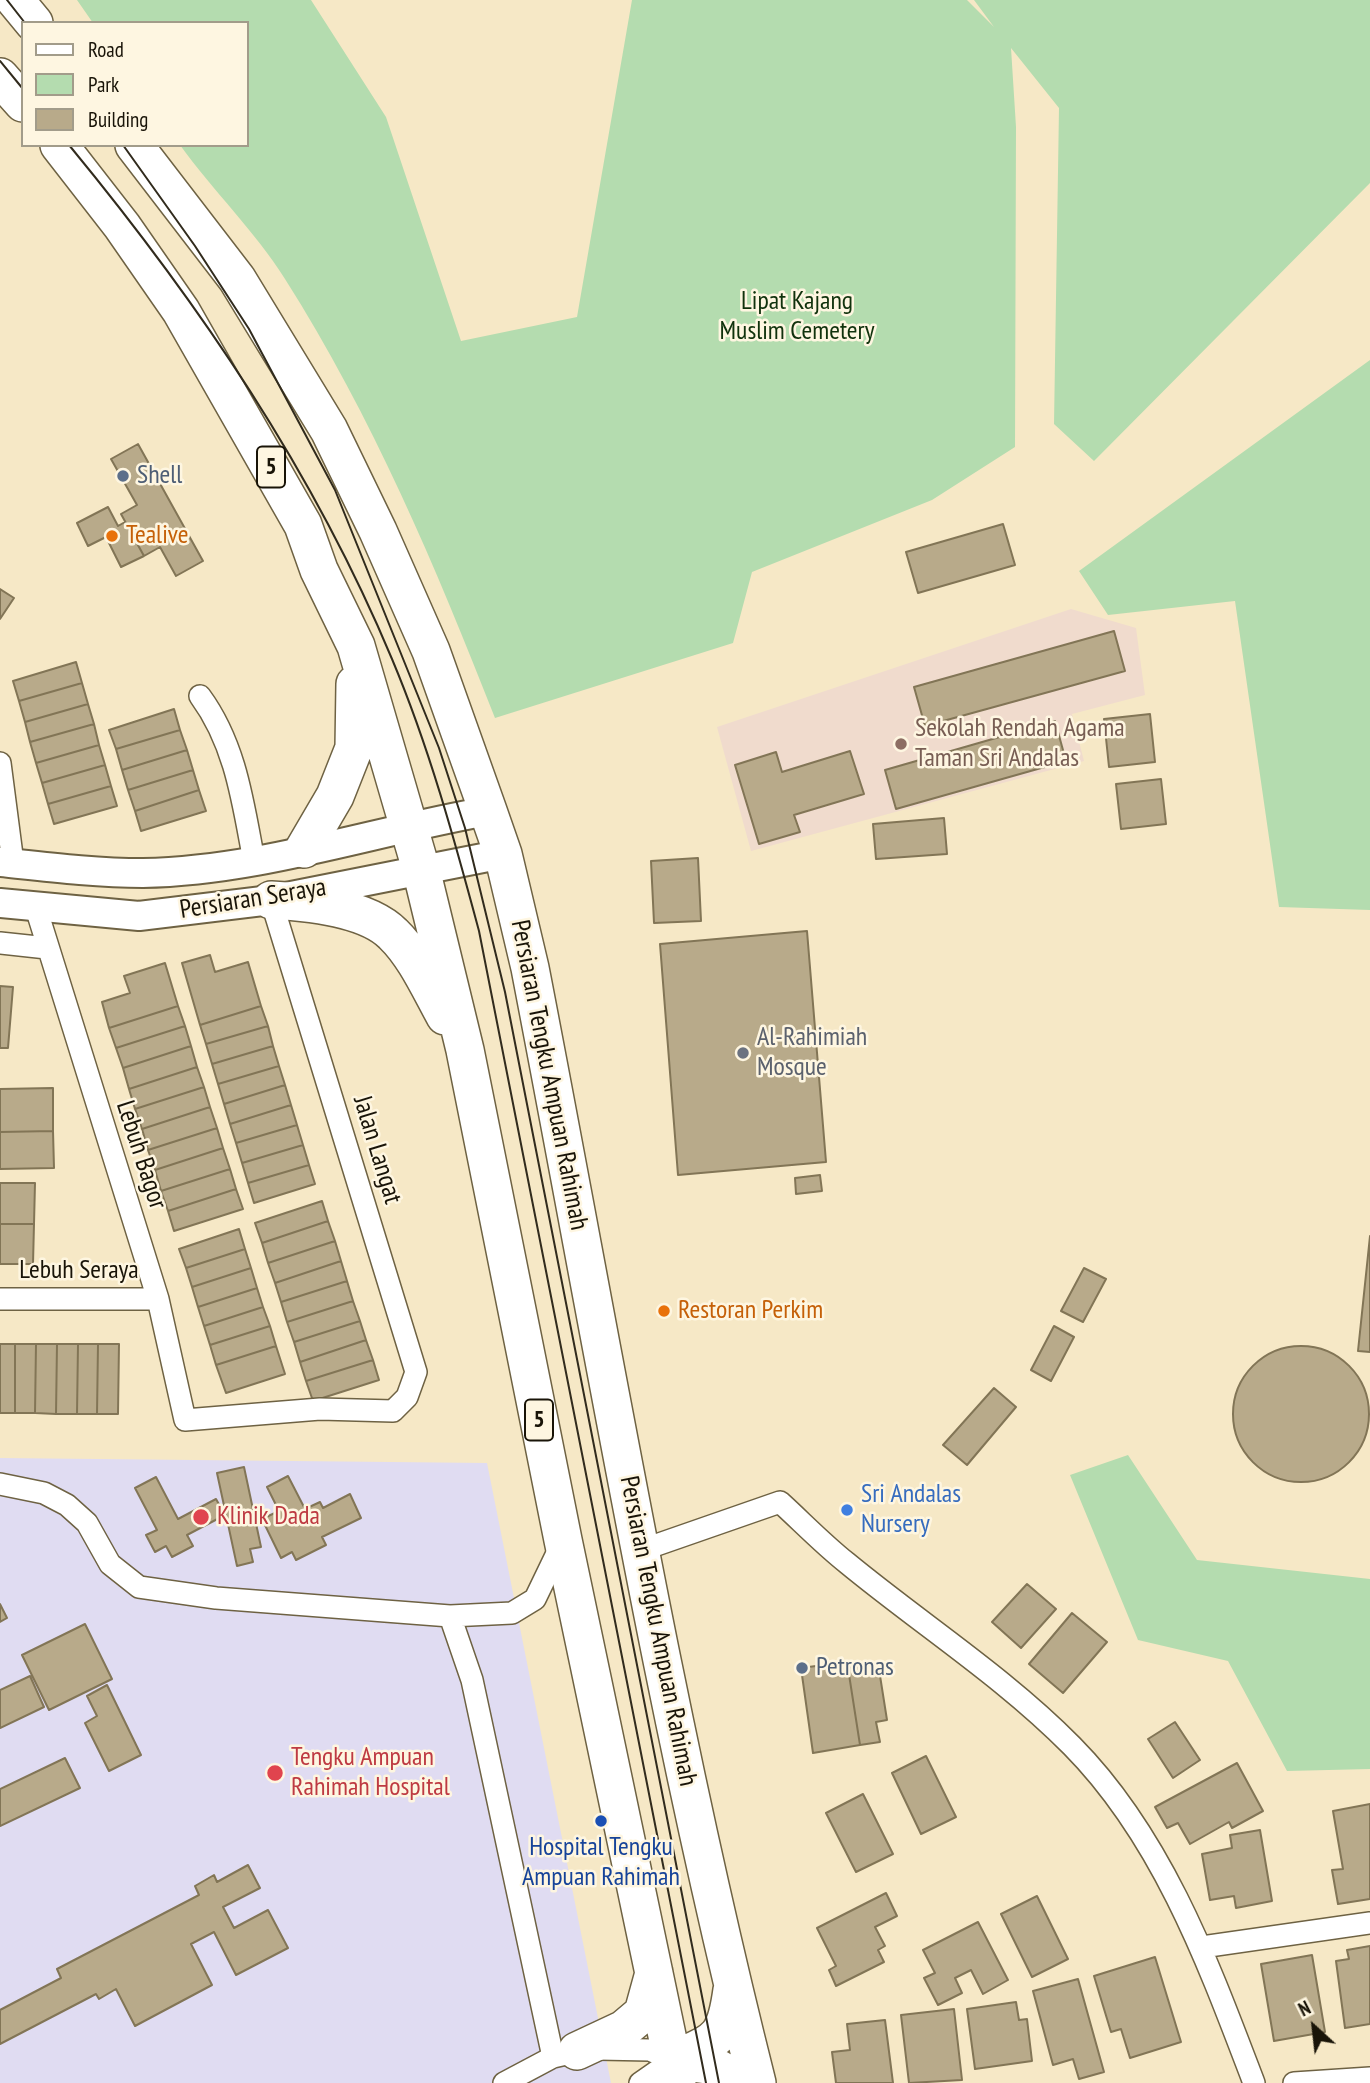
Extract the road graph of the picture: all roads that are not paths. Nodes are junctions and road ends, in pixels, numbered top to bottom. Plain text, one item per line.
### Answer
1 (15, 0) edge
2 (32, 21) edge
3 (0, 77) edge
4 (21, 101) edge
5 (61, 147) edge
6 (136, 147) edge
7 (356, 646) junction
8 (200, 696) dead end
9 (0, 763) edge
10 (488, 811) junction
11 (407, 825) junction
12 (304, 849) junction
13 (503, 854) junction
14 (254, 861) junction
15 (6, 862) edge
16 (421, 869) junction
17 (271, 900) junction
18 (0, 904) edge
19 (36, 908) junction
20 (0, 943) edge
21 (47, 948) junction
22 (465, 1050) junction
23 (0, 1299) edge
24 (158, 1299) junction
25 (186, 1420) joint
26 (0, 1484) edge
27 (563, 1540) junction
28 (642, 1550) junction
29 (450, 1616) junction
30 (1370, 1923) edge
31 (1202, 1947) junction
32 (655, 1972) junction
33 (733, 1986) junction
34 (565, 2054) junction
35 (675, 2072) edge
36 (1370, 2078) edge
37 (504, 2083) edge
38 (640, 2083) edge
39 (743, 2083) edge
40 (757, 2083) edge
41 (1254, 2083) edge
42 (1294, 2083) edge

1 - 2 highway
3 - 4 highway
5 - 7 highway, 5
6 - 10 highway, Persiaran Tengku Ampuan Rahimah
7 - 11 highway, 5
7 - 12 highway
8 - 14 street
9 - 15 street
10 - 11 main road, Persiaran Seraya
10 - 13 highway, Persiaran Tengku Ampuan Rahimah
11 - 12 main road, Persiaran Seraya
11 - 16 highway, 5
12 - 14 main road, Persiaran Seraya
13 - 16 main road, Persiaran Seraya
13 - 28 highway, Persiaran Tengku Ampuan Rahimah
14 - 15 main road, Persiaran Seraya
16 - 17 main road, Persiaran Seraya
16 - 22 highway, 5
17 - 19 main road, Persiaran Seraya
17 - 22 highway
17 - 25 street, Jalan Langat
18 - 19 main road, Persiaran Seraya
19 - 21 street, Lebuh Bagor
20 - 21 street
21 - 24 street, Lebuh Bagor
22 - 27 highway, 5
23 - 24 street, Lebuh Seraya
24 - 25 street, Lebuh Bagor
26 - 29 street
27 - 29 street
27 - 32 highway, 5
28 - 31 street
28 - 33 highway, Persiaran Tengku Ampuan Rahimah
29 - 34 street
30 - 31 street
31 - 41 street
32 - 34 highway
32 - 35 highway, 5
33 - 35 highway
33 - 40 highway, Persiaran Tengku Ampuan Rahimah
34 - 35 street
34 - 37 street
35 - 38 street
35 - 39 highway
36 - 42 street

